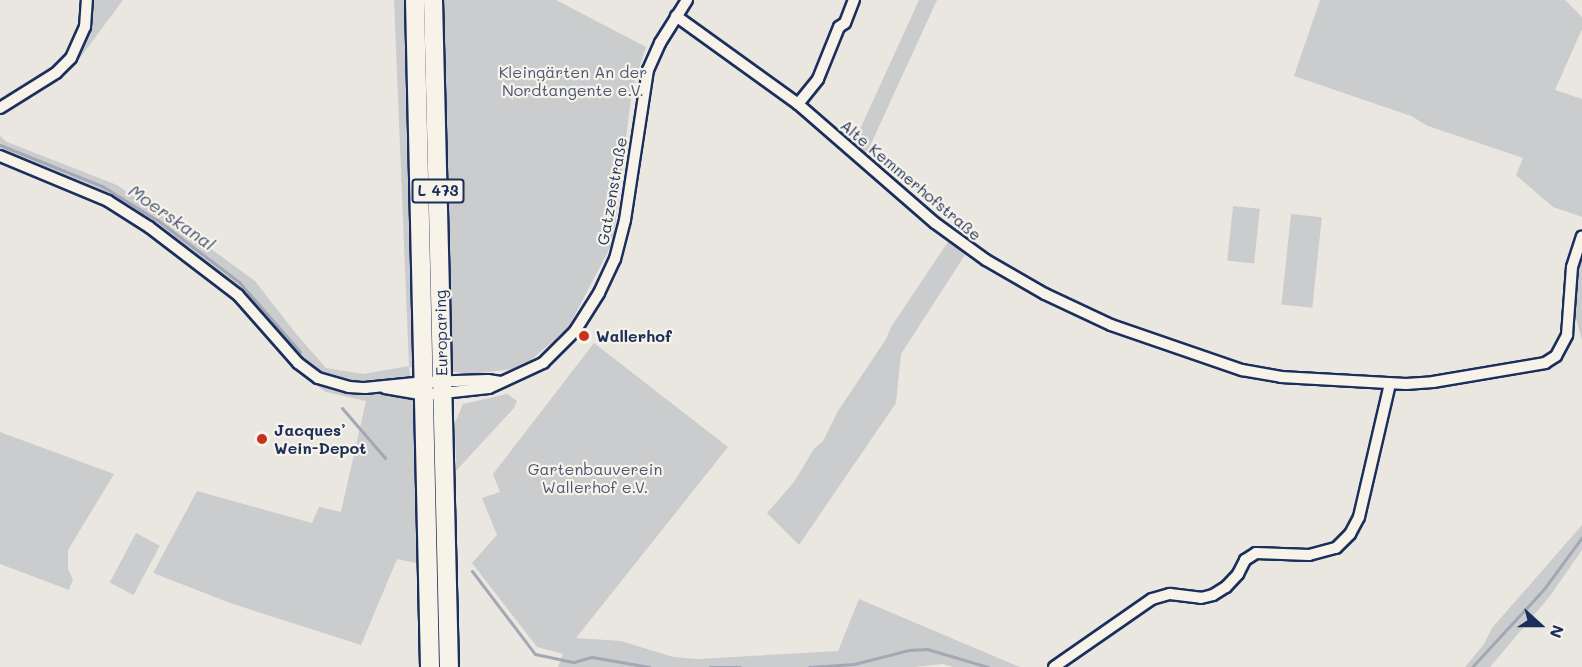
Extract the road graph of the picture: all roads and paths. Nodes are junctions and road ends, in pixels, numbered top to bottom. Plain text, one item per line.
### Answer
1 (87, 0) edge
2 (415, 0) edge
3 (433, 0) edge
4 (687, 0) edge
5 (854, 0) edge
6 (676, 16) junction
7 (798, 104) junction
8 (0, 108) edge
9 (0, 156) edge
10 (1582, 237) edge
11 (1390, 384) junction
12 (434, 389) junction
13 (430, 667) edge
14 (449, 667) edge
15 (1054, 667) edge

1 - 8 street
2 - 12 main road, Europaring / L 473
3 - 12 main road, Europaring / L 473
4 - 6 street, Gatzenstraße
5 - 7 street
6 - 7 street, Alte Kemmerhofstraße
6 - 12 street, Gatzenstraße
7 - 11 street, Alte Kemmerhofstraße
9 - 12 street, Gatzenstraße
10 - 11 street, Alte Kemmerhofstraße
11 - 15 street
12 - 13 main road, Europaring / L 473
12 - 14 main road, Europaring / L 473

